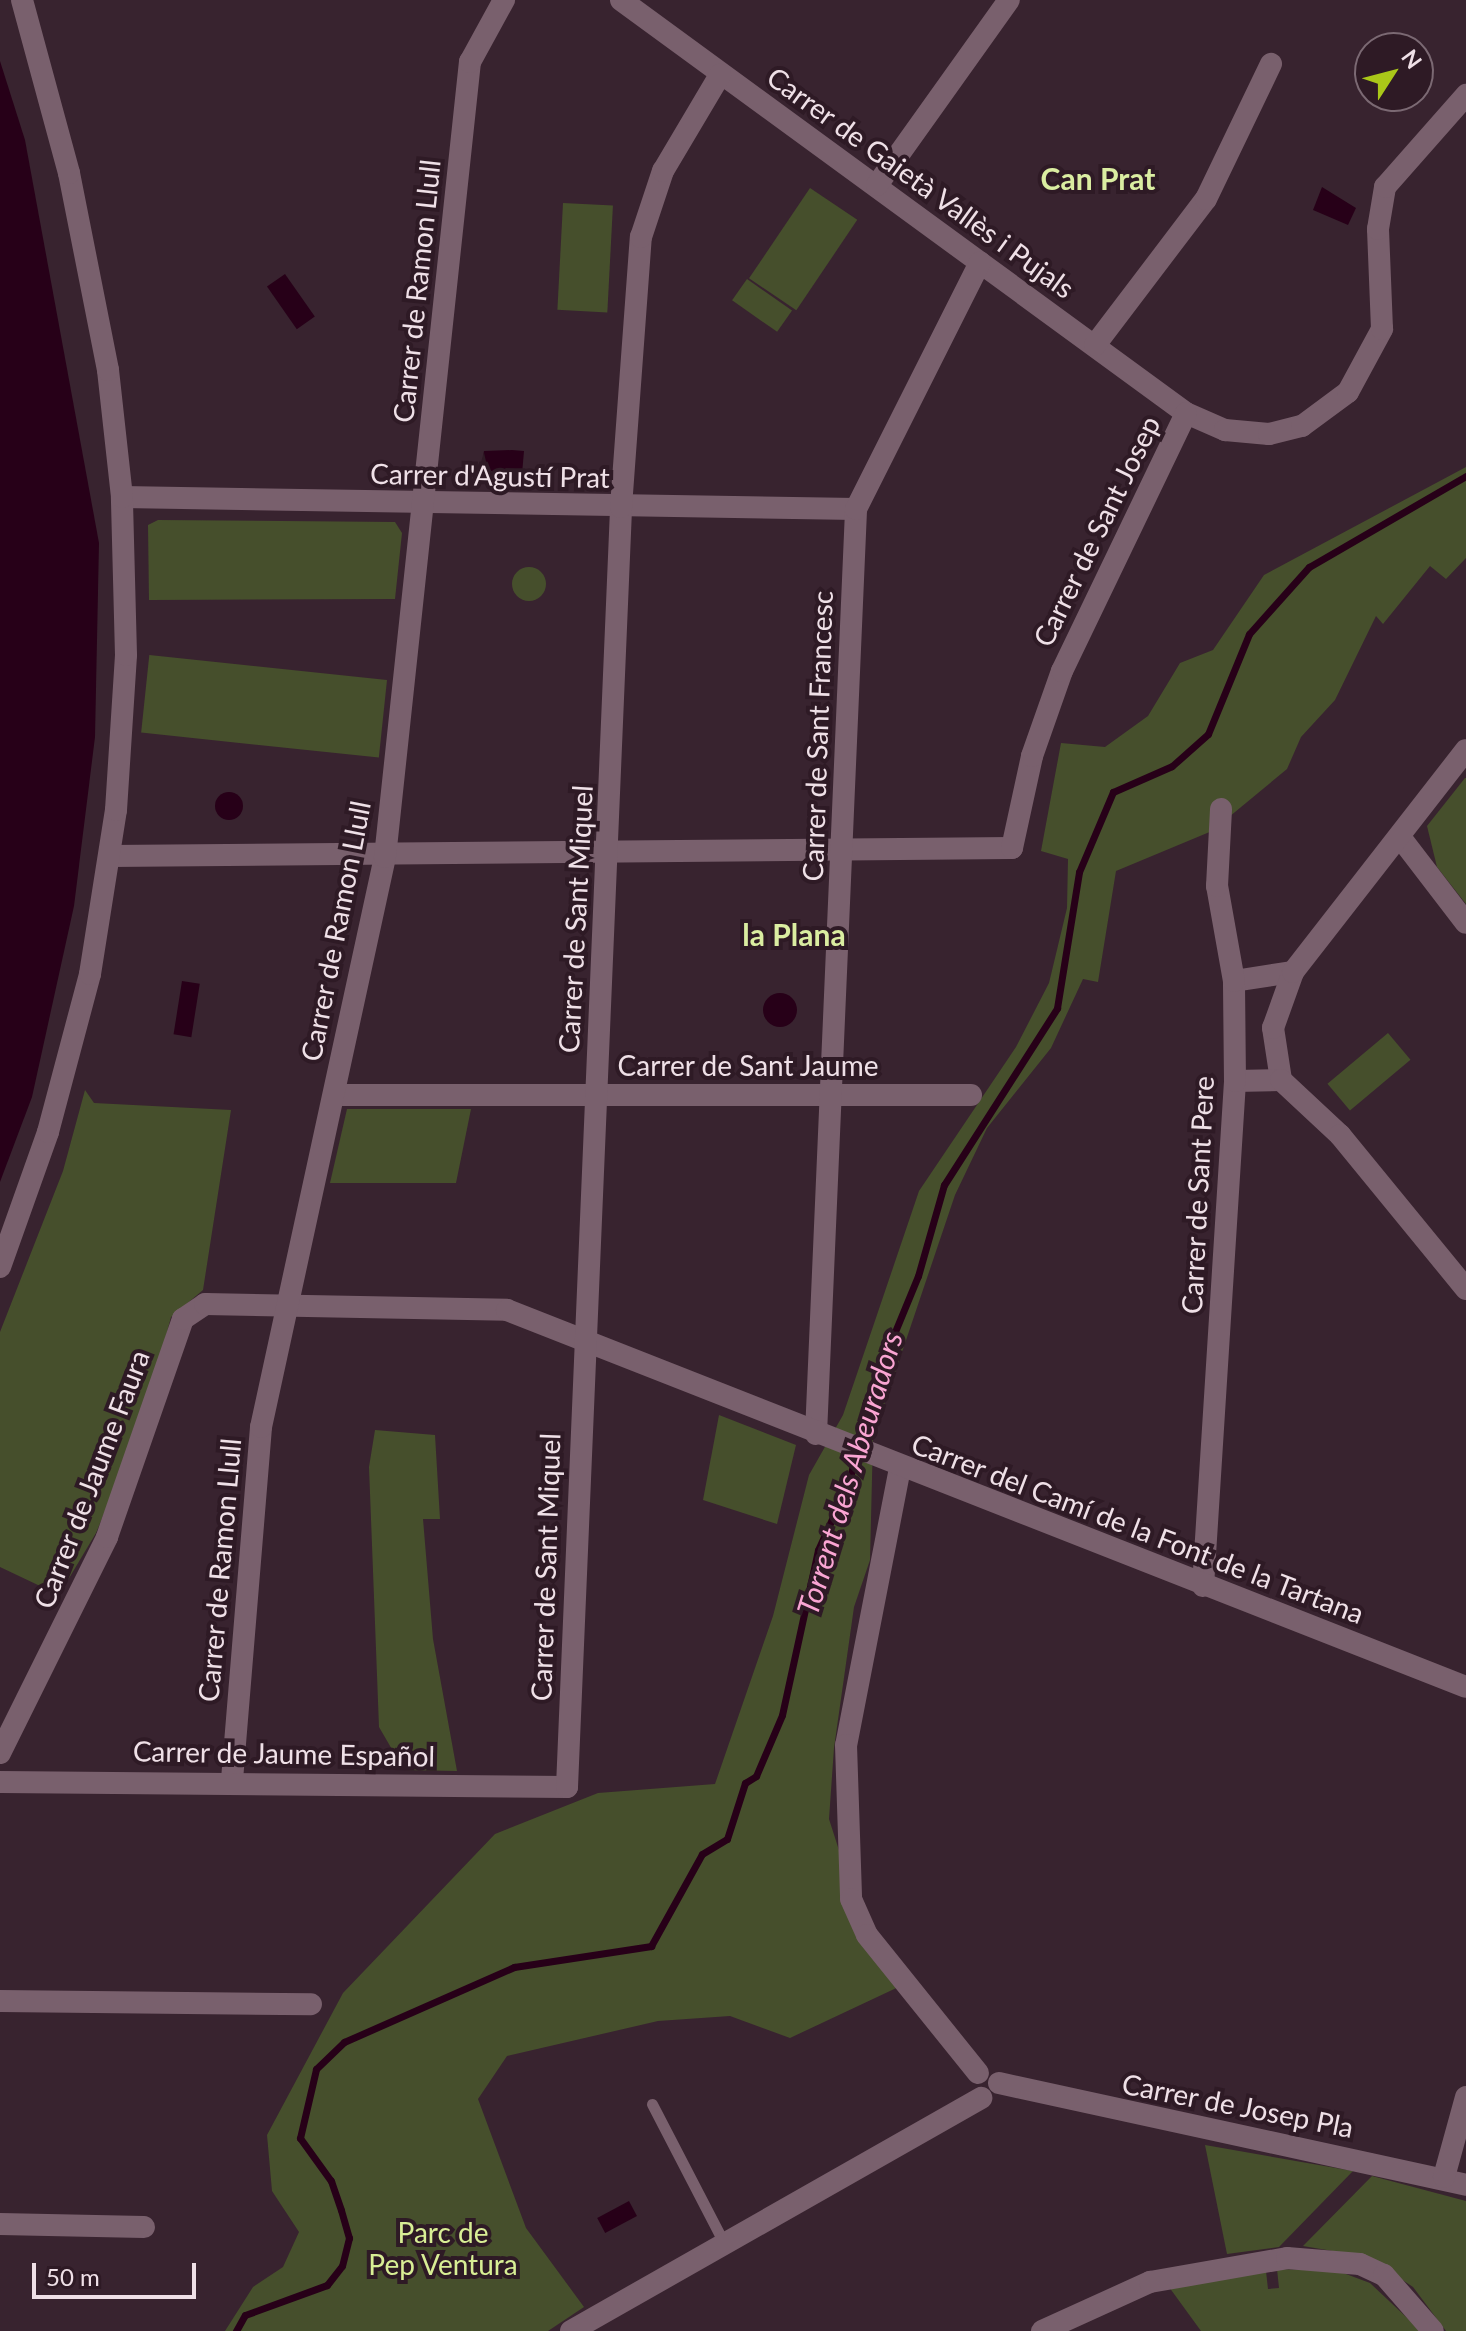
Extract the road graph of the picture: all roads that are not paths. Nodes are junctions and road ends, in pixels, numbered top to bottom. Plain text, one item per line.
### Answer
1 (22, 0) edge
2 (504, 0) edge
3 (621, 0) edge
4 (1009, 0) edge
5 (1271, 64) dead end
6 (720, 75) junction
7 (1466, 95) edge
8 (877, 185) junction
9 (980, 262) junction
10 (1095, 345) junction
11 (1186, 413) junction
12 (122, 497) junction
13 (424, 504) junction
14 (621, 507) junction
15 (856, 509) junction
16 (1466, 750) edge
17 (1221, 809) dead end
18 (1400, 837) junction
19 (842, 853) junction
20 (609, 855) junction
21 (110, 856) junction
22 (385, 857) junction
23 (1466, 923) edge
24 (1293, 972) junction
25 (1234, 981) junction
26 (1281, 1080) junction
27 (1235, 1081) junction
28 (596, 1094) junction
29 (334, 1095) junction
30 (831, 1095) junction
31 (971, 1095) dead end
32 (0, 1267) edge
33 (1466, 1289) edge
34 (283, 1307) junction
35 (584, 1343) junction
36 (816, 1434) junction
37 (900, 1468) junction
38 (1203, 1586) junction
39 (1466, 1687) edge
40 (0, 1753) edge
41 (232, 1780) junction
42 (0, 1782) edge
43 (567, 1787) joint
44 (0, 2001) edge
45 (311, 2004) dead end
46 (990, 2090) junction
47 (1466, 2097) edge
48 (652, 2104) dead end
49 (1444, 2177) junction
50 (1466, 2185) edge
51 (0, 2224) edge
52 (144, 2227) dead end
53 (723, 2241) junction
54 (571, 2331) edge
55 (1042, 2331) edge
56 (1433, 2331) edge

1 - 12 street
2 - 13 street, Carrer de Ramon Llull
3 - 6 street, Carrer de Gaietà Vallès i Pujals
4 - 8 street
5 - 10 street
6 - 8 street, Carrer de Gaietà Vallès i Pujals
6 - 14 street, Carrer de Sant Miquel
7 - 11 street, Carrer de Sant Josep
8 - 9 street, Carrer de Gaietà Vallès i Pujals
9 - 10 street, Carrer de Gaietà Vallès i Pujals
9 - 15 street, Carrer de Sant Francesc
10 - 11 street, Carrer de Gaietà Vallès i Pujals
11 - 19 street, Carrer de Sant Josep
12 - 13 street, Carrer d'Agustí Prat
12 - 21 street
13 - 14 street, Carrer d'Agustí Prat
13 - 22 street, Carrer de Ramon Llull
14 - 15 street, Carrer d'Agustí Prat
14 - 20 street, Carrer de Sant Miquel
15 - 19 street, Carrer de Sant Francesc
16 - 18 street
17 - 25 street, Carrer de Sant Pere
18 - 23 street
18 - 24 street
19 - 20 street
19 - 30 street, Carrer de Sant Francesc
20 - 22 street
20 - 28 street, Carrer de Sant Miquel
21 - 22 street
21 - 32 street
22 - 29 street, Carrer de Ramon Llull
24 - 25 street
24 - 26 street
25 - 27 street, Carrer de Sant Pere
26 - 27 street
26 - 33 street
27 - 38 street, Carrer de Sant Pere
28 - 29 street, Carrer de Sant Jaume
28 - 30 street, Carrer de Sant Jaume
28 - 35 street, Carrer de Sant Miquel
29 - 34 street, Carrer de Ramon Llull
30 - 31 street, Carrer de Sant Jaume
30 - 36 street, Carrer de Sant Francesc
34 - 35 street, Carrer del Camí de la Font de la Tartana
34 - 40 street, Carrer de Jaume Faura
34 - 41 street, Carrer de Ramon Llull
35 - 36 street, Carrer del Camí de la Font de la Tartana
35 - 43 street, Carrer de Sant Miquel
36 - 37 street, Carrer del Camí de la Font de la Tartana
37 - 38 street, Carrer del Camí de la Font de la Tartana
37 - 46 street
38 - 39 street, Carrer del Camí de la Font de la Tartana
41 - 42 street, Carrer de Jaume Español
41 - 43 street, Carrer de Jaume Español
44 - 45 street
46 - 49 street, Carrer de Josep Pla
46 - 53 street
47 - 49 street
48 - 53 lane
49 - 50 street, Carrer de Josep Pla
51 - 52 street
53 - 54 street
55 - 56 street

